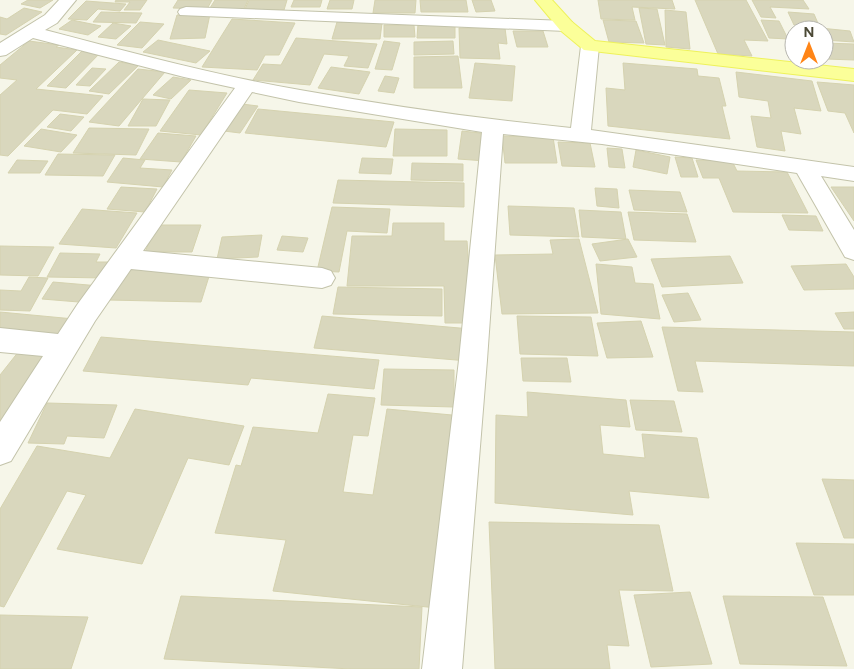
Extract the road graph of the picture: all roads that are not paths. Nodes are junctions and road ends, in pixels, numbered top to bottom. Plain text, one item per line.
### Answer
1 (68, 0) edge
2 (543, 0) edge
3 (186, 12) dead end
4 (566, 26) junction
5 (32, 32) junction
6 (590, 46) junction
7 (0, 51) edge
8 (854, 75) edge
9 (246, 86) junction
10 (493, 127) junction
11 (580, 136) junction
12 (804, 167) junction
13 (854, 174) edge
14 (854, 250) edge
15 (125, 258) junction
16 (322, 278) dead end
17 (0, 340) edge
18 (65, 347) junction
19 (0, 450) edge
20 (442, 669) edge

1 - 5 street
2 - 4 main road
3 - 4 street
4 - 6 main road
5 - 7 street
5 - 9 street
6 - 8 main road
6 - 11 street
9 - 10 street
9 - 15 street
10 - 11 street
10 - 20 street
11 - 12 street
12 - 13 street
12 - 14 street
15 - 16 street
15 - 18 street
17 - 18 street
18 - 19 street

